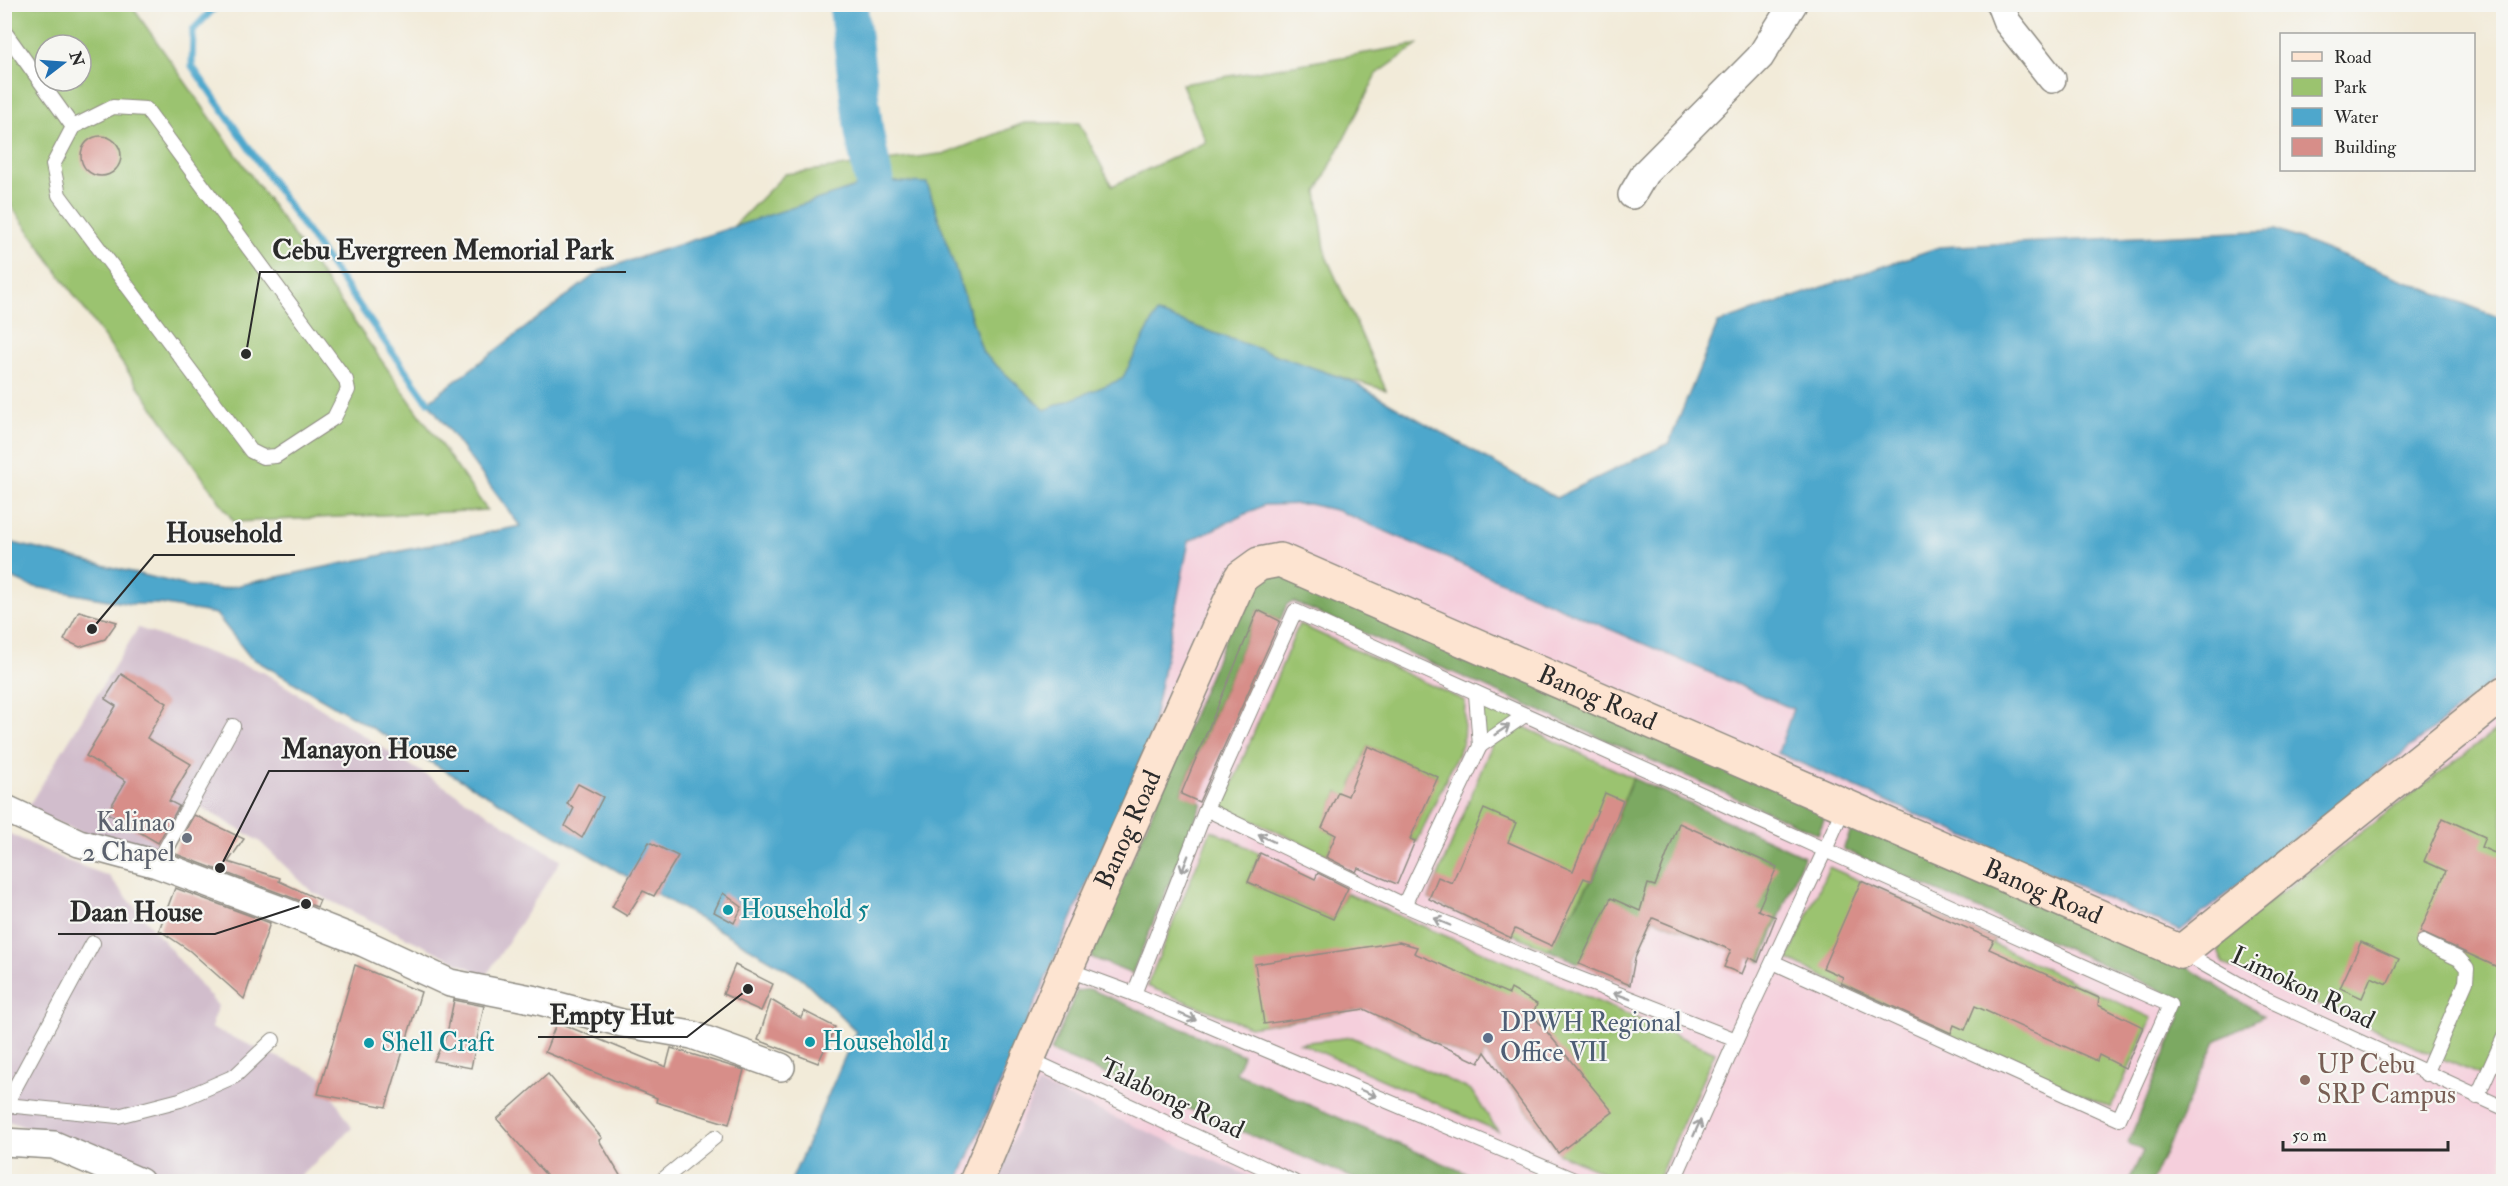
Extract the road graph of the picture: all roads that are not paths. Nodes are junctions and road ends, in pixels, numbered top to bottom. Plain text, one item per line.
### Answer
1 (1793, 4) edge
2 (2000, 4) edge
3 (4, 31) edge
4 (2052, 79) dead end
5 (72, 127) junction
6 (1632, 195) dead end
7 (2504, 693) edge
8 (1476, 694) junction
9 (1525, 715) junction
10 (233, 726) dead end
11 (1480, 746) junction
12 (1845, 804) junction
13 (4, 808) edge
14 (1206, 809) junction
15 (1825, 850) junction
16 (157, 864) junction
17 (1404, 905) junction
18 (2423, 942) dead end
19 (93, 943) dead end
20 (2181, 952) junction
21 (1773, 962) junction
22 (1066, 969) junction
23 (1134, 994) junction
24 (2504, 1037) edge
25 (273, 1040) dead end
26 (1736, 1040) junction
27 (1029, 1059) junction
28 (781, 1067) dead end
29 (2426, 1074) junction
30 (2477, 1097) junction
31 (5, 1106) edge
32 (2504, 1108) edge
33 (715, 1137) dead end
34 (4, 1142) edge
35 (140, 1182) edge
36 (660, 1182) edge
37 (976, 1182) edge
38 (1294, 1182) edge
39 (1579, 1182) edge
40 (1673, 1182) edge

1 - 6 street
2 - 4 street
3 - 5 lane
5 - 5 lane
7 - 20 street
8 - 9 lane
8 - 11 lane
8 - 14 lane
11 -> 9 lane
9 - 15 lane
10 - 16 lane
11 - 17 lane
12 - 15 lane
12 - 20 street, Banog Road
12 - 22 street, Banog Road
13 - 16 street
17 -> 14 lane
14 -> 23 lane
15 - 21 lane
15 - 21 lane
16 - 28 street
26 -> 17 lane
18 - 29 lane
19 - 31 lane
20 - 29 lane, Limokon Road
21 - 26 lane
22 - 23 lane
22 - 27 street, Banog Road
23 -> 39 lane
24 - 30 lane
25 - 31 lane
40 -> 26 lane
27 - 37 street, Banog Road
27 - 38 lane, Talabong Road
29 - 30 lane, Limokon Road
30 - 32 lane, Limokon Road
33 - 36 lane
34 - 35 street

